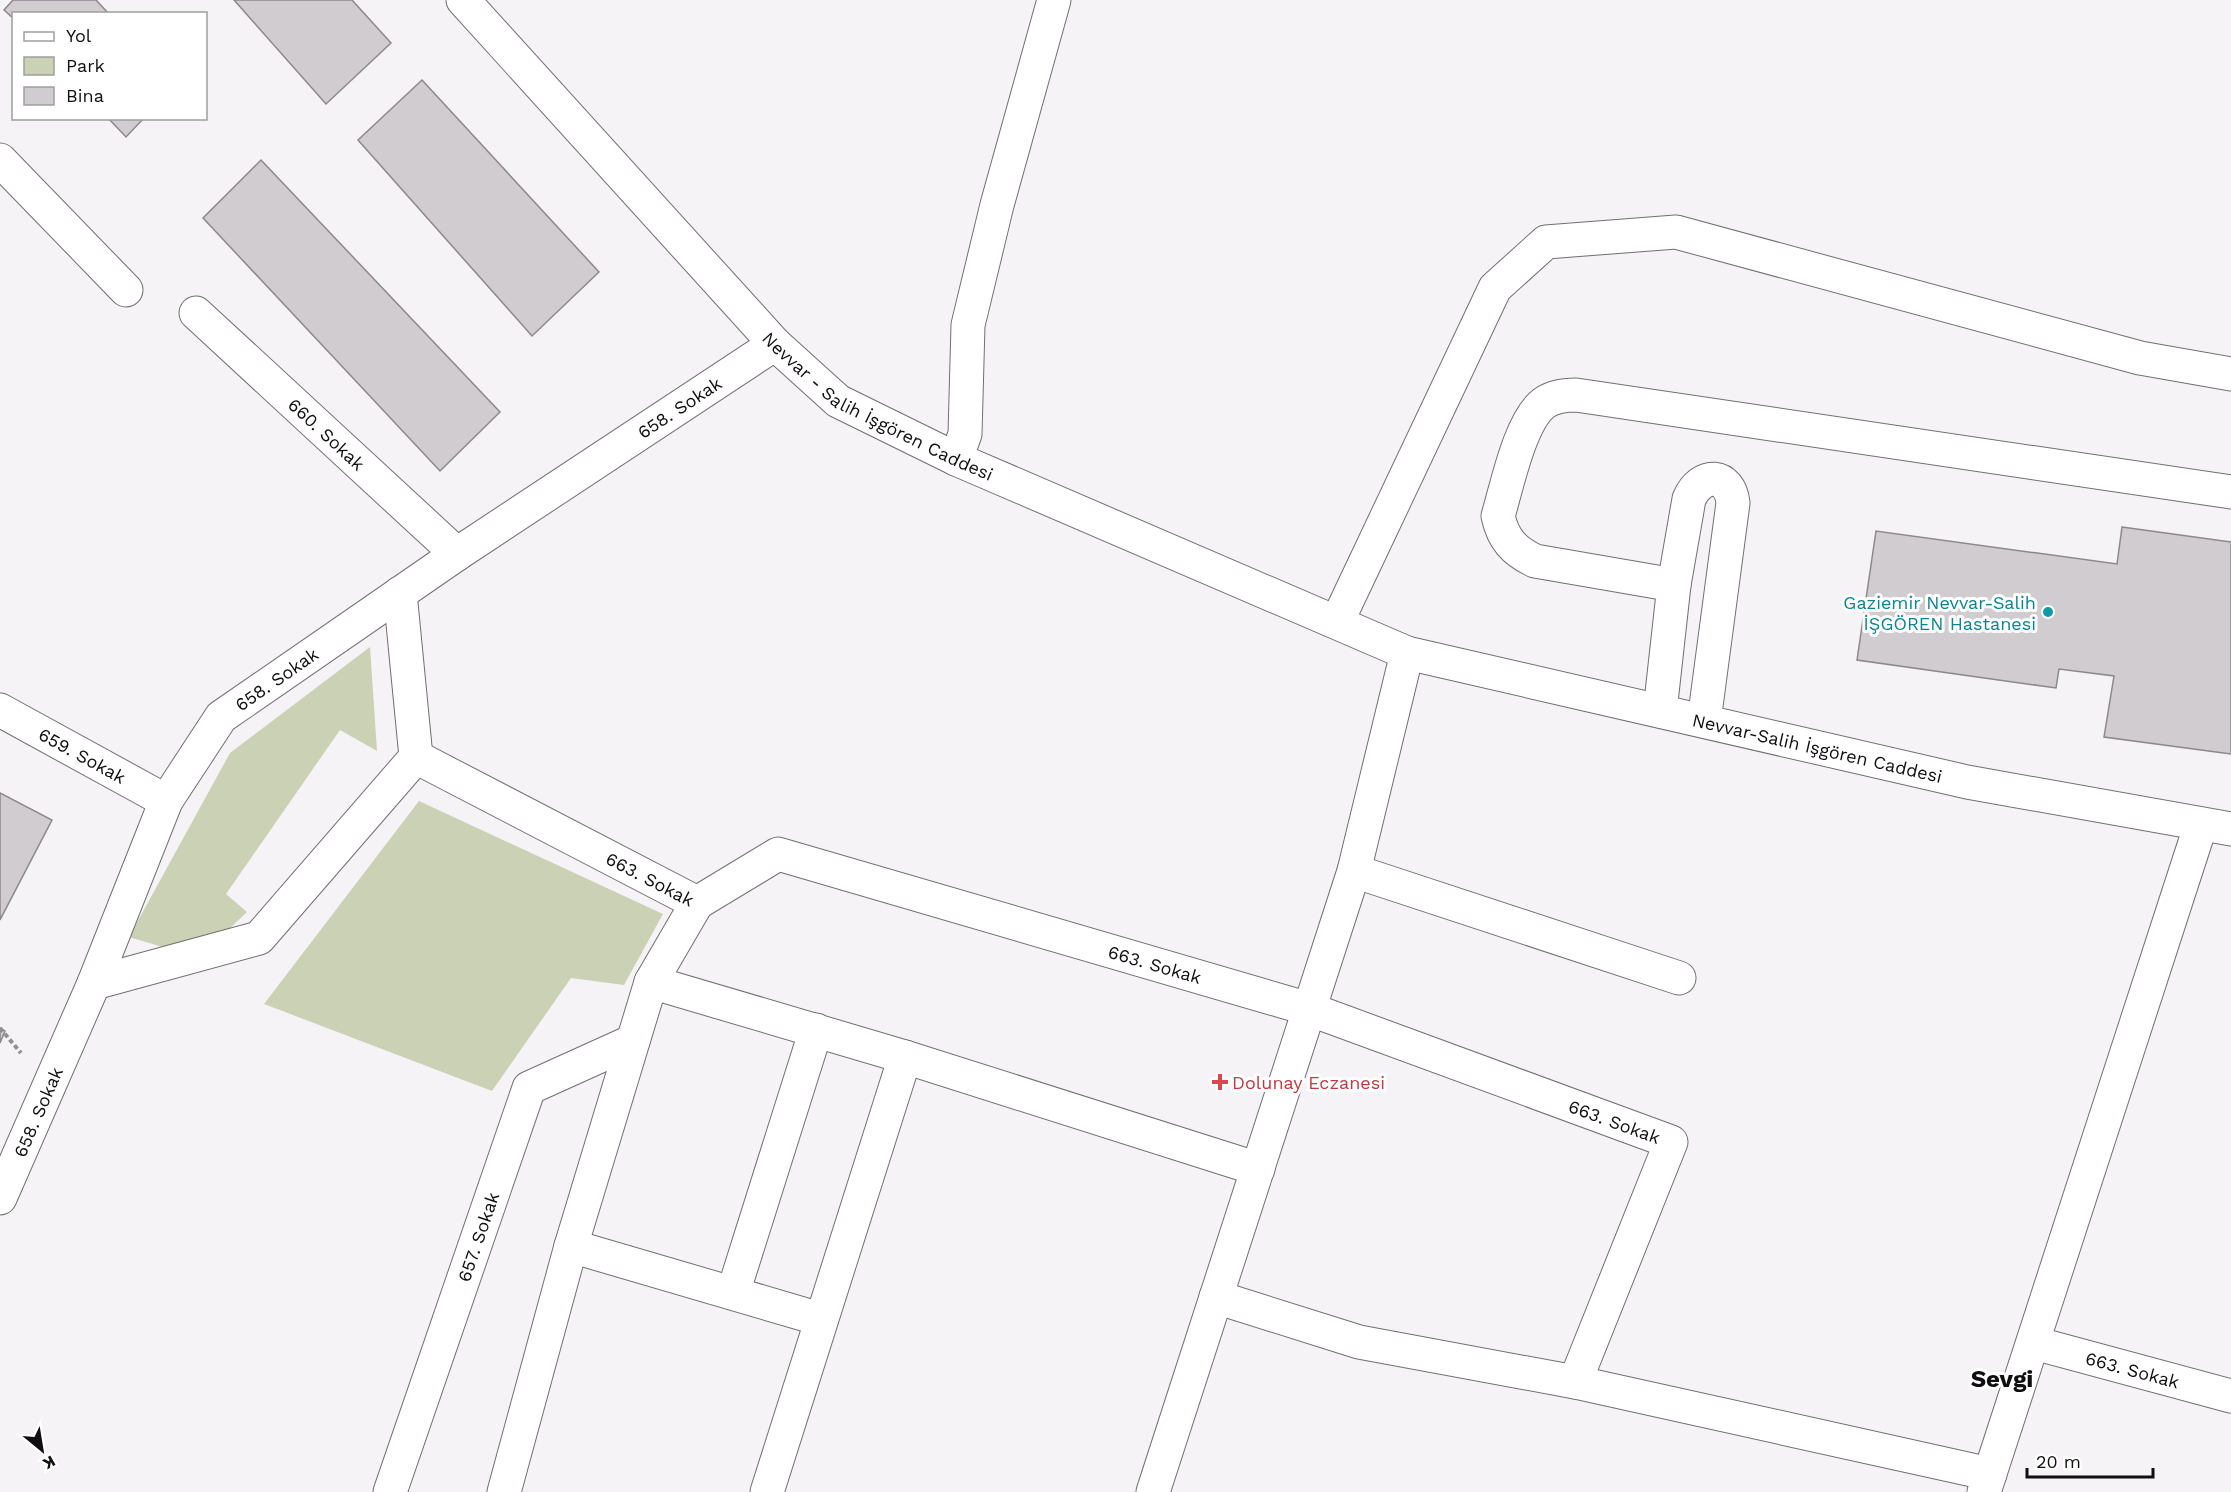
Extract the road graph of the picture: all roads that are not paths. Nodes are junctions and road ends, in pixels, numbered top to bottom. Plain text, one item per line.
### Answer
1 (463, 0) edge
2 (1054, 0) edge
3 (0, 160) edge
4 (126, 290) dead end
5 (196, 314) dead end
6 (775, 344) junction
7 (2231, 374) edge
8 (956, 459) junction
9 (2231, 492) edge
10 (457, 554) junction
11 (1674, 585) junction
12 (400, 593) junction
13 (1337, 622) junction
14 (1407, 653) junction
15 (0, 710) edge
16 (1660, 711) junction
17 (1704, 721) junction
18 (416, 757) junction
19 (166, 801) junction
20 (2216, 827) edge
21 (1354, 871) junction
22 (697, 903) junction
23 (1679, 978) dead end
24 (651, 982) junction
25 (94, 983) junction
26 (1309, 1009) junction
27 (816, 1030) junction
28 (633, 1041) junction
29 (905, 1057) junction
30 (1258, 1168) junction
31 (0, 1198) edge
32 (571, 1246) junction
33 (733, 1293) junction
34 (1216, 1297) junction
35 (820, 1319) junction
36 (2034, 1343) junction
37 (1575, 1382) junction
38 (2231, 1396) edge
39 (1987, 1483) edge
40 (390, 1492) edge
41 (504, 1492) edge
42 (767, 1492) edge
43 (1153, 1492) edge

1 - 6 street, Nevvar - Salih İşgören Caddesi
2 - 8 street
3 - 4 street
5 - 10 street, 660. Sokak
6 - 8 street, Nevvar - Salih İşgören Caddesi
6 - 10 street, 658. Sokak
7 - 13 street
8 - 13 street, Nevvar - Salih İşgören Caddesi
9 - 11 street
10 - 12 street, 658. Sokak
11 - 16 street
11 - 17 street
12 - 18 street
12 - 19 street, 658. Sokak
13 - 14 street, Nevvar - Salih İşgören Caddesi
14 - 16 street, Nevvar-Salih İşgören Caddesi
14 - 21 street
15 - 19 street, 659. Sokak
16 - 17 street, Nevvar-Salih İşgören Caddesi
17 - 20 street, Nevvar-Salih İşgören Caddesi
18 - 22 street, 663. Sokak
18 - 25 street
19 - 25 street, 658. Sokak
20 - 36 street
21 - 23 street
21 - 26 street
22 - 24 street
22 - 26 street, 663. Sokak
24 - 27 street
24 - 28 street
25 - 31 street, 658. Sokak
26 - 30 street
26 - 37 street, 663. Sokak
27 - 29 street
27 - 33 street
28 - 32 street
28 - 40 street, 657. Sokak
29 - 30 street
29 - 35 street
30 - 34 street
32 - 33 street
32 - 41 street
33 - 35 street
34 - 37 street
34 - 43 street
35 - 42 street
36 - 38 street, 663. Sokak
36 - 39 street
37 - 39 street

